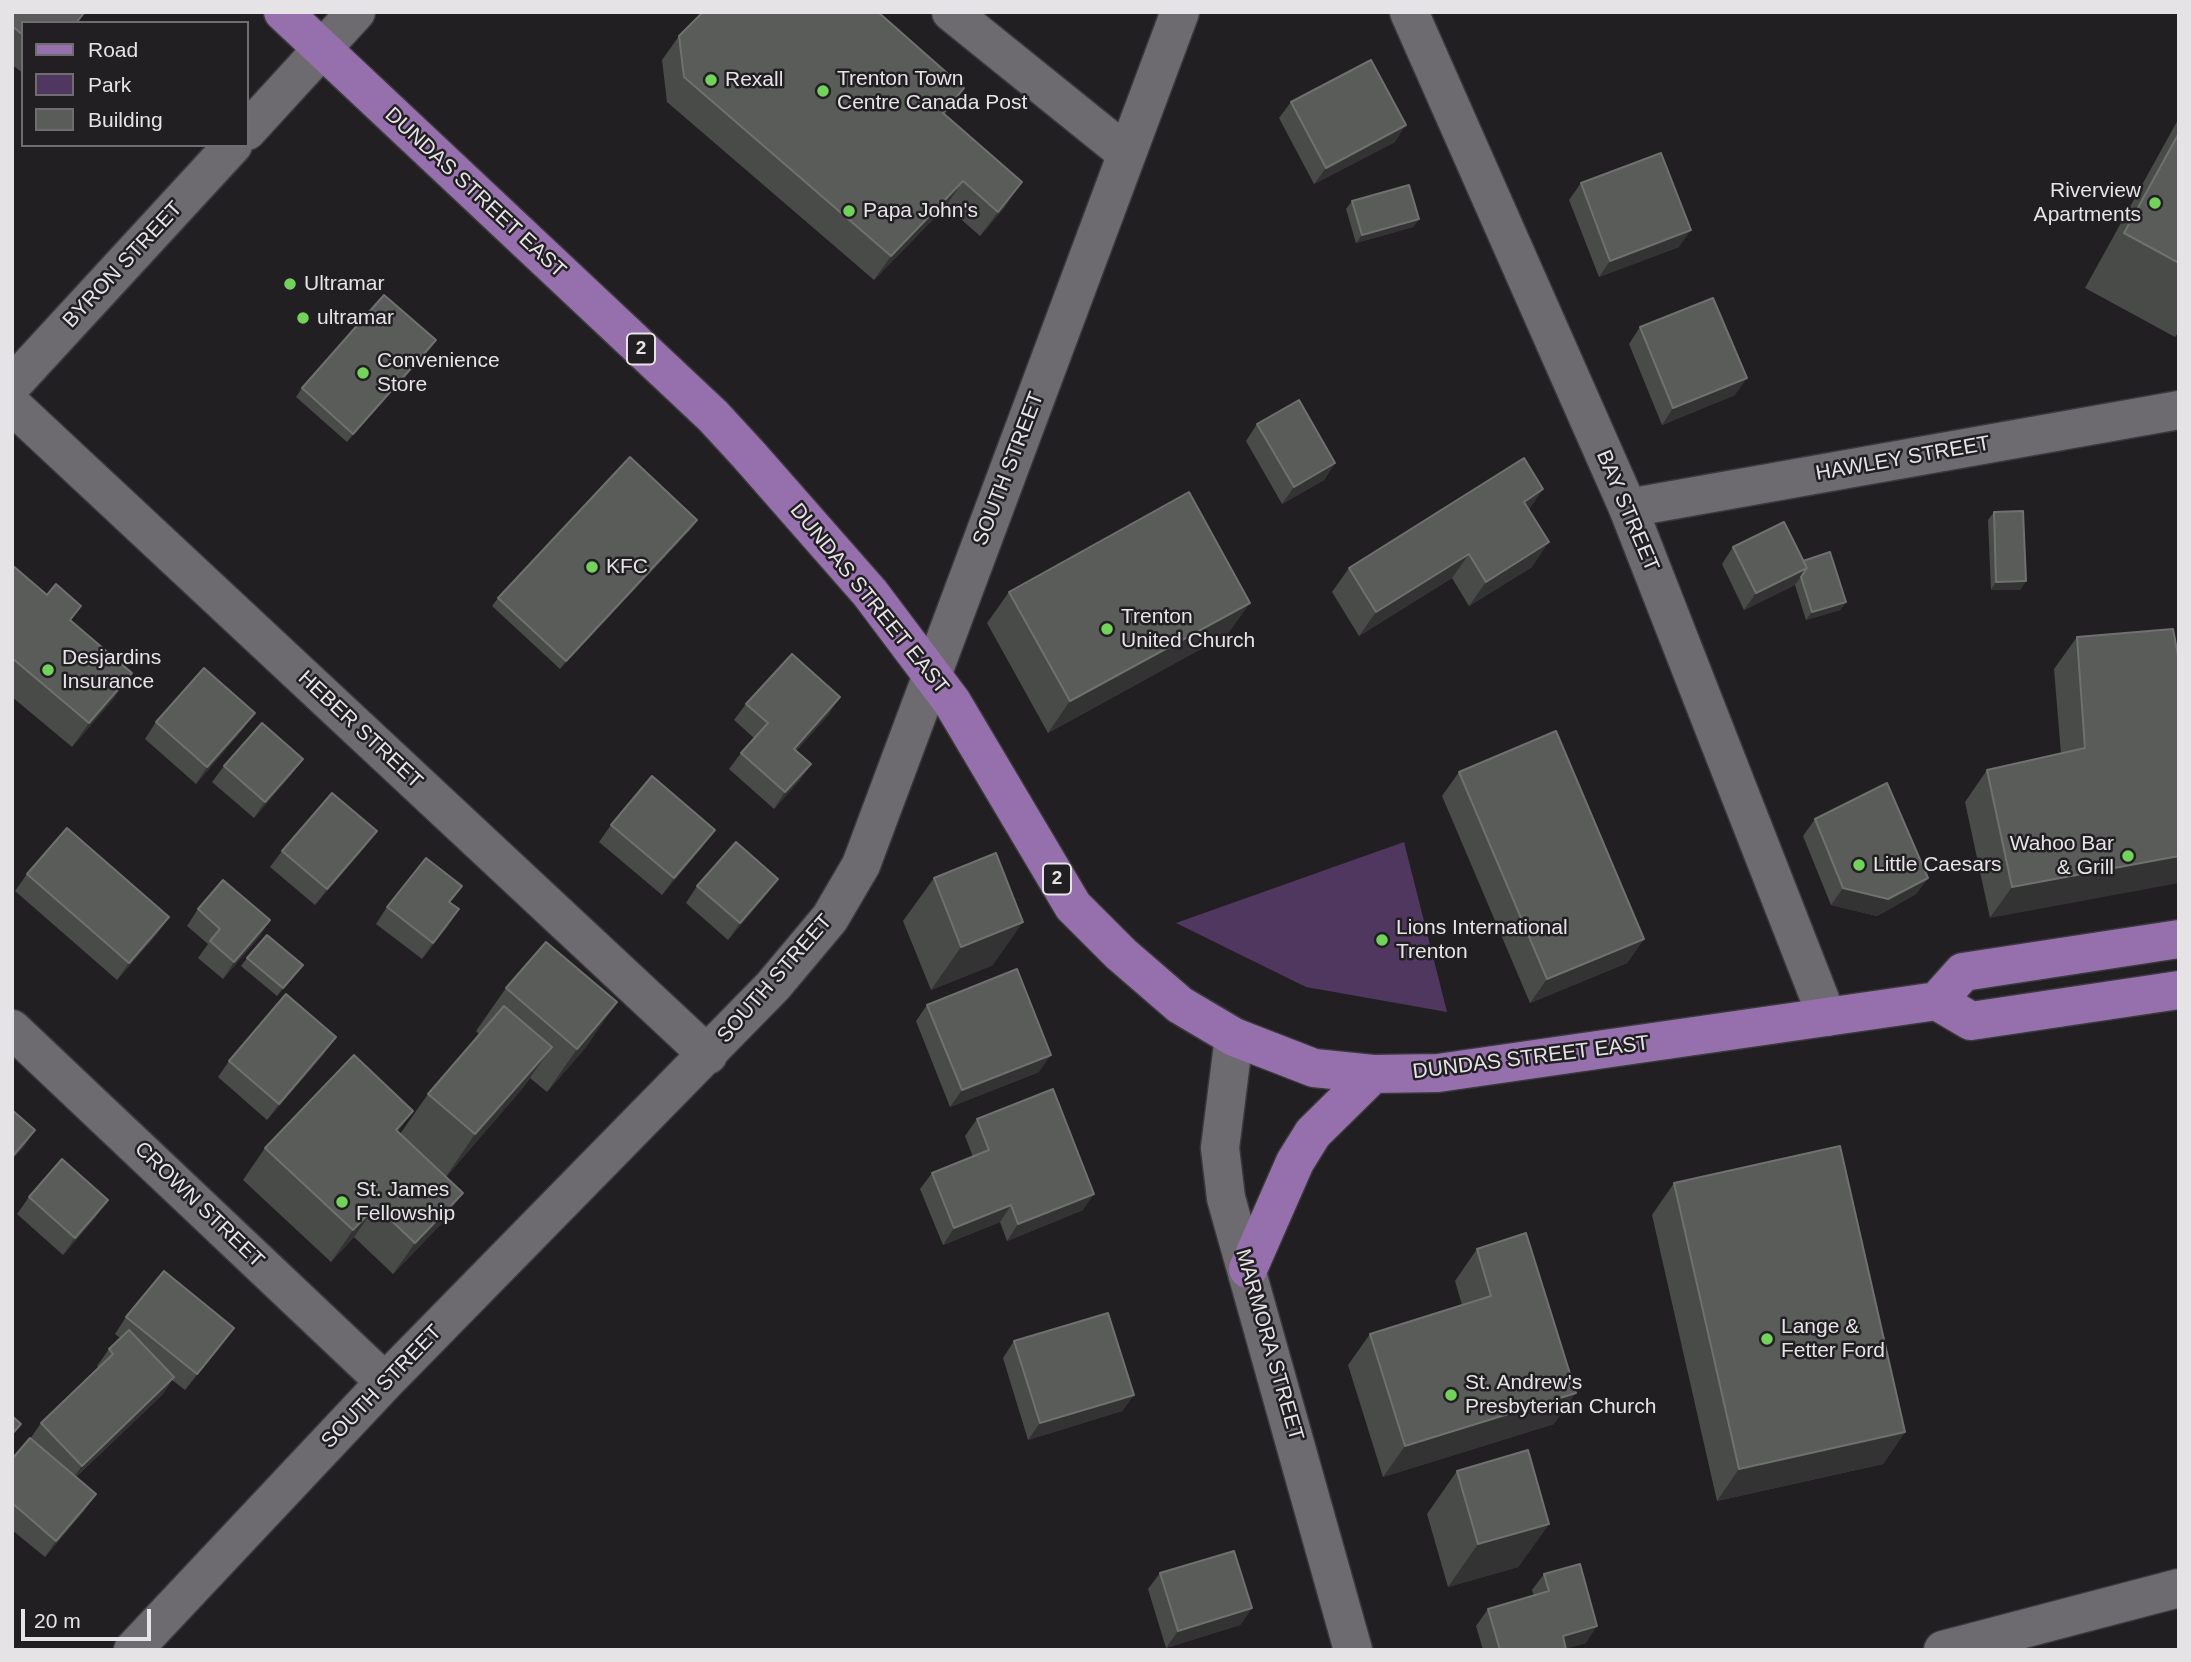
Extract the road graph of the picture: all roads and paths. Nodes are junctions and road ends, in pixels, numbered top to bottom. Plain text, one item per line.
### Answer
1 (283, 12) edge
2 (356, 12) edge
3 (951, 12) edge
4 (1181, 12) edge
5 (1409, 12) edge
6 (322, 49) junction
7 (248, 130) edge
8 (231, 147) edge
9 (1127, 155) junction
10 (12, 385) edge
11 (12, 405) edge
12 (2179, 410) edge
13 (1628, 508) junction
14 (932, 675) junction
15 (2179, 939) edge
16 (2179, 990) edge
17 (1937, 1001) junction
18 (1827, 1017) junction
19 (12, 1028) edge
20 (1234, 1037) junction
21 (708, 1055) junction
22 (1373, 1074) junction
23 (1248, 1269) junction
24 (385, 1382) junction
25 (2179, 1588) edge
26 (133, 1650) edge
27 (1353, 1650) edge
28 (1943, 1650) edge

1 - 6 main road, DUNDAS STREET EAST / 2
2 - 6 street
3 - 9 street
4 - 9 street, SOUTH STREET
5 - 13 street, BAY STREET
6 - 7 street
6 - 14 main road, DUNDAS STREET EAST / 2
8 - 10 street, BYRON STREET
9 - 14 street, SOUTH STREET
11 - 21 street, HEBER STREET
12 - 13 street, HAWLEY STREET
13 - 18 street, BAY STREET
14 - 20 main road, DUNDAS STREET EAST / 2
14 - 21 street, SOUTH STREET
15 - 17 main road
16 - 17 main road
17 - 18 main road, DUNDAS STREET EAST
18 - 22 main road, DUNDAS STREET EAST
19 - 24 street, CROWN STREET
20 - 22 main road, DUNDAS STREET EAST
20 - 23 street, MARMORA STREET
21 - 24 street, SOUTH STREET
22 - 23 main road
23 - 27 street, MARMORA STREET
24 - 26 street, SOUTH STREET
25 - 28 street

